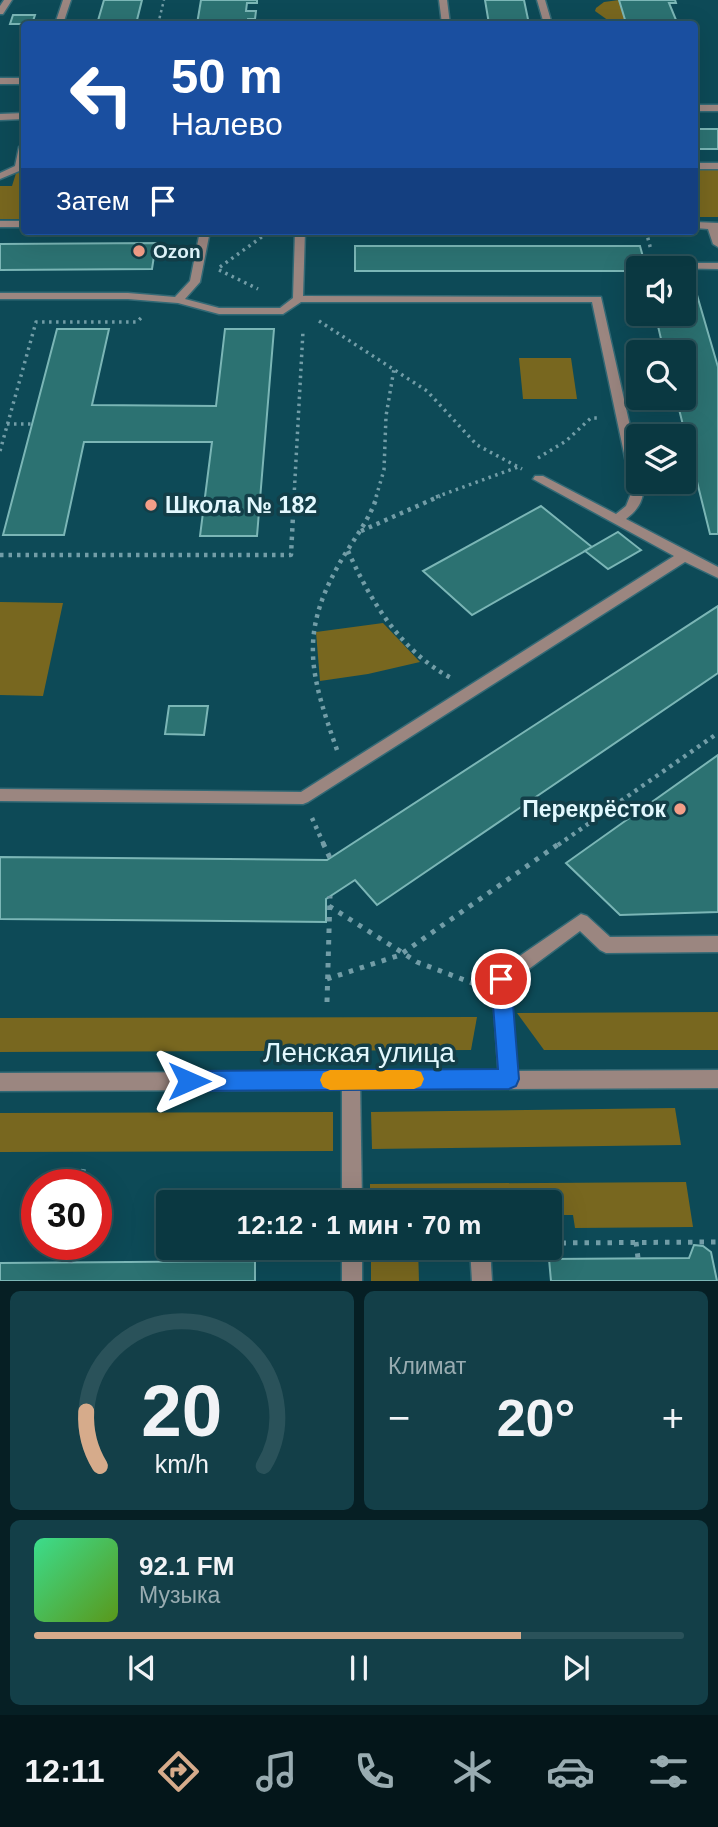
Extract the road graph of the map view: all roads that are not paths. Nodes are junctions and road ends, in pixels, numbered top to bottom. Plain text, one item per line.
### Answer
1 (8, 0) edge
2 (67, 0) edge
3 (443, 0) edge
4 (541, 0) edge
5 (0, 12) edge
6 (61, 21) edge
7 (446, 21) edge
8 (547, 21) edge
9 (0, 81) edge
10 (21, 81) edge
11 (698, 108) edge
12 (718, 108) edge
13 (21, 116) edge
14 (0, 117) edge
15 (21, 166) edge
16 (698, 166) edge
17 (718, 166) edge
18 (0, 176) edge
19 (0, 224) edge
20 (21, 224) edge
21 (715, 225) edge
22 (204, 235) edge
23 (300, 235) edge
24 (718, 244) edge
25 (696, 266) edge
26 (718, 266) edge
27 (0, 296) edge
28 (178, 300) junction
29 (295, 302) junction
30 (539, 479) road end
31 (617, 520) junction
32 (684, 556) junction
33 (718, 573) edge
34 (0, 795) edge
35 (718, 944) edge
36 (509, 1079) junction
37 (718, 1079) edge
38 (351, 1080) junction
39 (0, 1082) edge
40 (352, 1190) edge
41 (352, 1260) edge
42 (481, 1260) edge
43 (352, 1281) edge
44 (482, 1281) edge

1 - 5 street
2 - 6 street
3 - 7 street
4 - 8 street
9 - 10 street
11 - 12 street
13 - 14 street
15 - 18 street
16 - 17 street
19 - 20 street
21 - 24 street
22 - 28 street
23 - 29 street
25 - 26 street
27 - 28 street
28 - 29 street
29 - 31 street
30 - 31 street
31 - 32 street
32 - 33 street
32 - 34 street
35 - 36 street
36 - 37 street, Ленская улица
36 - 38 street, Ленская улица
38 - 39 street, Ленская улица
38 - 40 street
41 - 43 street
42 - 44 street

